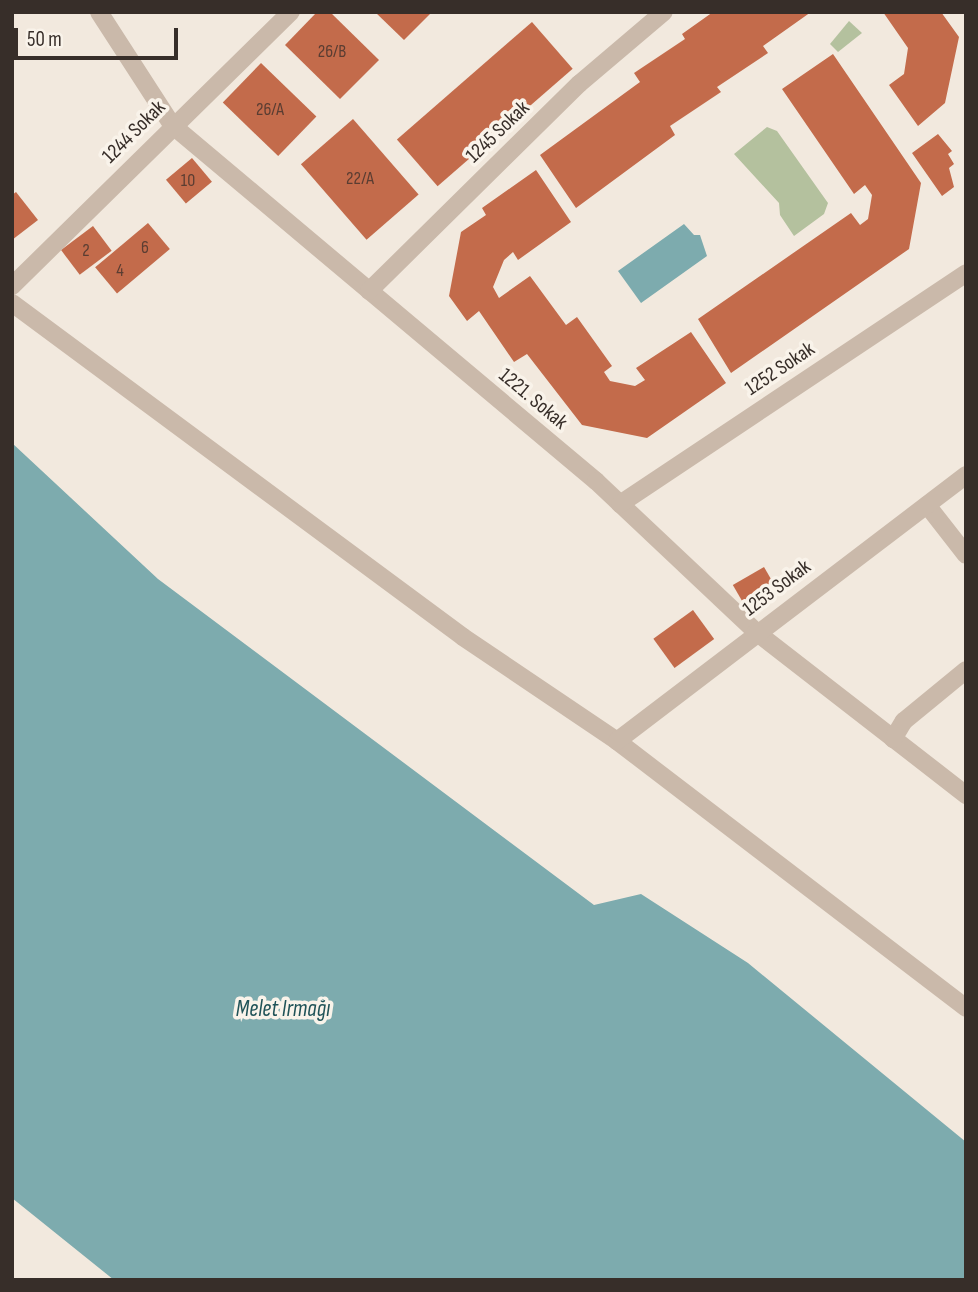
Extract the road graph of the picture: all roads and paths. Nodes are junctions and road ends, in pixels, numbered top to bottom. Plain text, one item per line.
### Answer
1 (99, 12) edge
2 (291, 12) edge
3 (664, 12) edge
4 (172, 125) junction
5 (966, 273) edge
6 (12, 286) edge
7 (369, 291) junction
8 (12, 303) edge
9 (966, 475) edge
10 (620, 504) junction
11 (927, 505) junction
12 (966, 555) edge
13 (756, 632) junction
14 (966, 670) edge
15 (893, 739) junction
16 (617, 741) junction
17 (966, 795) edge
18 (966, 1008) edge

1 - 4 street, 1221. Sokak
2 - 4 street, 1244 Sokak
3 - 7 street, 1245 Sokak
4 - 6 street, 1244 Sokak
4 - 7 street, 1221. Sokak
5 - 10 street, 1252 Sokak
7 - 10 street, 1221. Sokak
8 - 16 street
9 - 11 street, 1253 Sokak
10 - 13 street, 1221. Sokak
11 - 12 street
11 - 13 street, 1253 Sokak
13 - 15 street, 1221. Sokak
13 - 16 street, 1253 Sokak
14 - 15 street
15 - 17 street, 1221. Sokak
16 - 18 street

